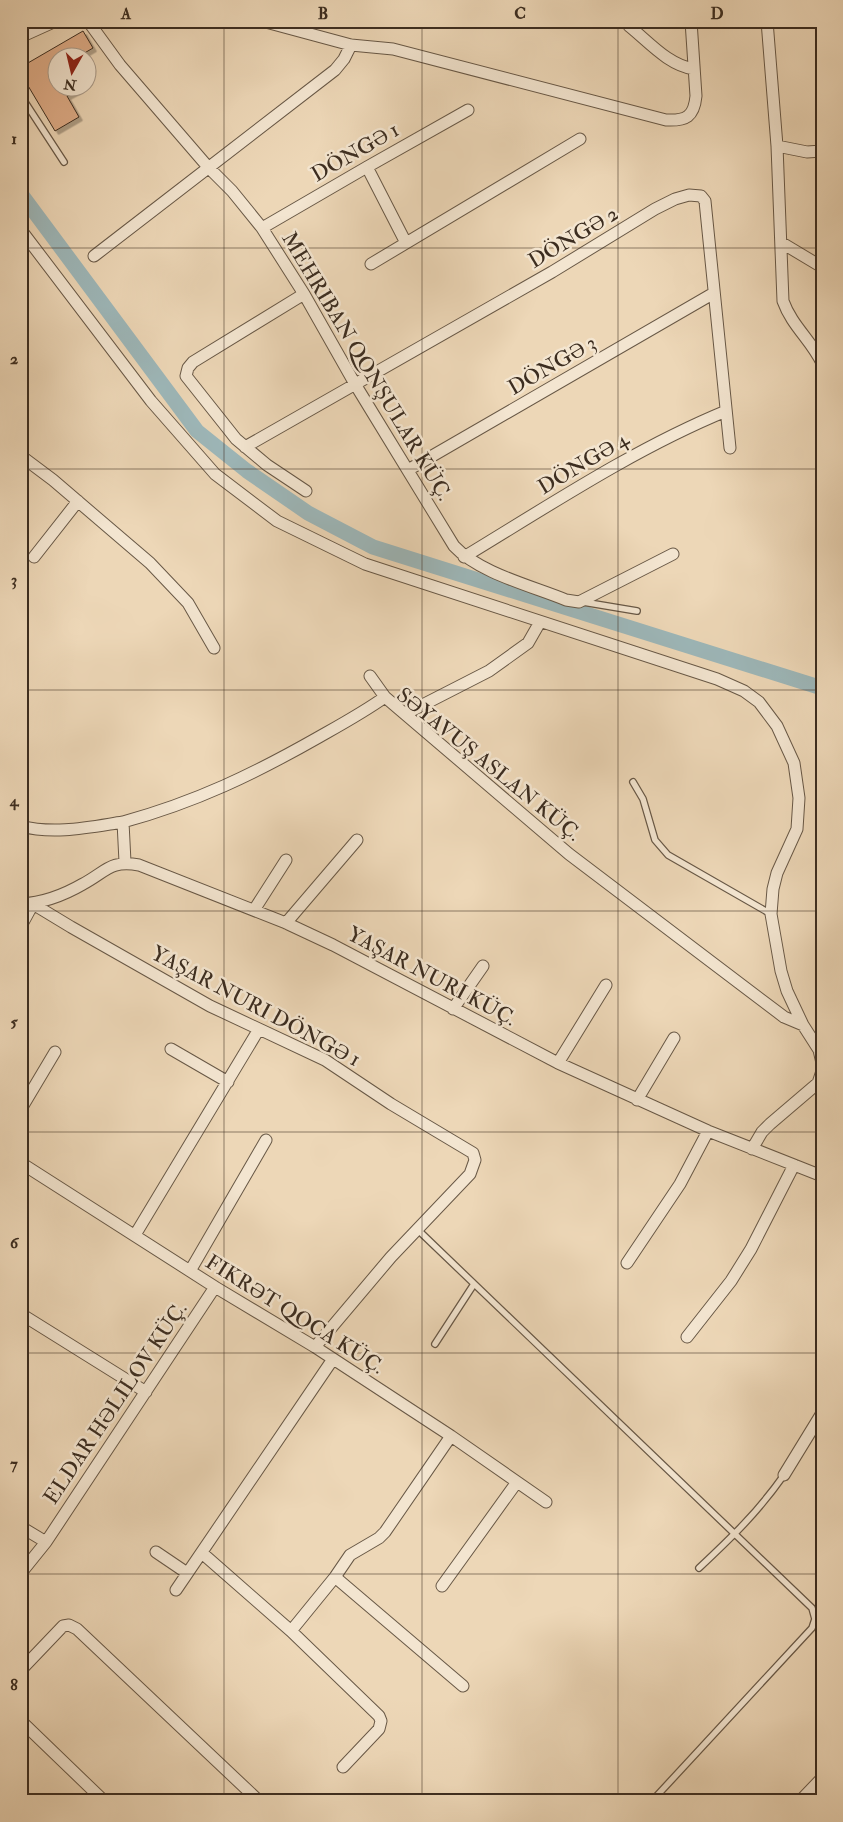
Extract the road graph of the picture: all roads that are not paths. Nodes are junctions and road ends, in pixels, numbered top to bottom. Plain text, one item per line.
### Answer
1 (52, 21) edge
2 (88, 21) edge
3 (262, 21) edge
4 (691, 21) edge
5 (767, 21) edge
6 (629, 26) dead end
7 (21, 35) edge
8 (351, 45) junction
9 (694, 69) junction
10 (21, 96) edge
11 (468, 110) dead end
12 (580, 139) dead end
13 (777, 146) junction
14 (822, 151) edge
15 (64, 162) dead end
16 (367, 166) junction
17 (208, 167) junction
18 (262, 228) junction
19 (21, 230) edge
20 (406, 243) junction
21 (782, 244) junction
22 (94, 256) dead end
23 (371, 264) dead end
24 (822, 267) edge
25 (714, 292) junction
26 (304, 294) junction
27 (822, 363) edge
28 (355, 384) junction
29 (726, 411) junction
30 (245, 447) junction
31 (730, 448) dead end
32 (21, 456) edge
33 (408, 470) junction
34 (306, 491) dead end
35 (78, 502) junction
36 (672, 554) dead end
37 (34, 557) dead end
38 (464, 557) junction
39 (578, 602) junction
40 (636, 611) dead end
41 (540, 622) junction
42 (214, 648) dead end
43 (370, 676) dead end
44 (385, 697) junction
45 (405, 714) junction
46 (633, 782) dead end
47 (122, 822) junction
48 (21, 826) edge
49 (357, 840) dead end
50 (286, 860) dead end
51 (125, 862) junction
52 (27, 904) edge
53 (254, 910) junction
54 (771, 914) junction
55 (286, 923) junction
56 (21, 926) edge
57 (483, 966) dead end
58 (606, 986) dead end
59 (454, 1009) junction
60 (802, 1025) junction
61 (260, 1029) junction
62 (674, 1038) dead end
63 (171, 1049) dead end
64 (55, 1052) dead end
65 (558, 1063) junction
66 (822, 1063) edge
67 (822, 1070) edge
68 (228, 1082) junction
69 (637, 1100) junction
70 (21, 1109) edge
71 (708, 1131) junction
72 (266, 1140) dead end
73 (752, 1149) junction
74 (21, 1164) edge
75 (794, 1165) junction
76 (822, 1176) edge
77 (417, 1229) junction
78 (136, 1236) junction
79 (627, 1264) dead end
80 (190, 1271) junction
81 (474, 1284) junction
82 (215, 1287) junction
83 (21, 1314) edge
84 (687, 1337) dead end
85 (435, 1344) dead end
86 (315, 1347) junction
87 (334, 1359) junction
88 (146, 1392) junction
89 (822, 1413) edge
90 (451, 1436) junction
91 (784, 1475) joint
92 (517, 1482) junction
93 (546, 1502) dead end
94 (21, 1527) edge
95 (735, 1534) junction
96 (46, 1542) junction
97 (156, 1552) dead end
98 (202, 1553) junction
99 (699, 1568) dead end
100 (21, 1573) edge
101 (187, 1573) junction
102 (335, 1577) junction
103 (442, 1586) dead end
104 (176, 1590) dead end
105 (291, 1631) junction
106 (21, 1670) edge
107 (463, 1686) dead end
108 (21, 1721) edge
109 (343, 1767) dead end
110 (822, 1778) edge
111 (104, 1801) edge
112 (259, 1801) edge
113 (652, 1801) edge
114 (800, 1801) edge

1 - 7 street
2 - 17 street, MEHRIBAN QONŞULAR KÜÇ.
3 - 8 street
4 - 9 street
5 - 13 street
6 - 9 street
8 - 9 street
8 - 17 street
10 - 15 lane
11 - 16 street, DÖNGƏ 1
12 - 20 street
13 - 14 street
13 - 21 street
16 - 18 street, DÖNGƏ 1
16 - 20 street
17 - 18 street, MEHRIBAN QONŞULAR KÜÇ.
17 - 22 street
18 - 26 street, MEHRIBAN QONŞULAR KÜÇ.
19 - 41 street
20 - 23 street
21 - 24 street
21 - 27 street
25 - 28 street, DÖNGƏ 2
25 - 29 street, DÖNGƏ 2
25 - 33 street, DÖNGƏ 3
26 - 28 street, MEHRIBAN QONŞULAR KÜÇ.
26 - 30 street
28 - 30 street, DÖNGƏ 2
28 - 33 street, MEHRIBAN QONŞULAR KÜÇ.
29 - 31 street, DÖNGƏ 2
29 - 38 street, DÖNGƏ 4
30 - 34 street
32 - 35 street
33 - 38 street, MEHRIBAN QONŞULAR KÜÇ.
35 - 37 street
35 - 42 street
36 - 39 street
38 - 39 street, MEHRIBAN QONŞULAR KÜÇ.
39 - 40 lane
41 - 45 street
41 - 54 street
43 - 44 street
44 - 45 street, SƏYAVUŞ ASLAN KÜÇ.
44 - 47 street, SƏYAVUŞ ASLAN KÜÇ.
45 - 60 street, SƏYAVUŞ ASLAN KÜÇ.
46 - 54 lane
47 - 48 street, SƏYAVUŞ ASLAN KÜÇ.
47 - 51 street
49 - 55 street
50 - 53 street
51 - 52 street
51 - 53 street, YAŞAR NURI KÜÇ.
52 - 56 street
52 - 61 street, YAŞAR NURI DÖNGƏ 1
53 - 55 street, YAŞAR NURI KÜÇ.
54 - 60 street
55 - 59 street, YAŞAR NURI KÜÇ.
57 - 59 street
58 - 65 street
59 - 65 street, YAŞAR NURI KÜÇ.
60 - 66 street, SƏYAVUŞ ASLAN KÜÇ.
61 - 68 street
61 - 77 street, YAŞAR NURI DÖNGƏ 1
62 - 69 street
63 - 68 street
64 - 70 street
65 - 69 street, YAŞAR NURI KÜÇ.
67 - 73 street
68 - 78 street
69 - 71 street, YAŞAR NURI KÜÇ.
71 - 73 street, YAŞAR NURI KÜÇ.
71 - 79 street
72 - 80 street
73 - 75 street, YAŞAR NURI KÜÇ.
74 - 78 street, FIKRƏT QOCA KÜÇ.
75 - 76 street, YAŞAR NURI KÜÇ.
75 - 84 street
77 - 81 lane
77 - 86 street, YAŞAR NURI DÖNGƏ 1
78 - 80 street, FIKRƏT QOCA KÜÇ.
80 - 82 street, FIKRƏT QOCA KÜÇ.
81 - 85 lane
81 - 95 lane
82 - 86 street, FIKRƏT QOCA KÜÇ.
82 - 88 street, ELDAR HƏLILOV KÜÇ.
83 - 88 street
86 - 87 street, FIKRƏT QOCA KÜÇ.
87 - 90 street, FIKRƏT QOCA KÜÇ.
87 - 98 street
88 - 96 street, ELDAR HƏLILOV KÜÇ.
89 - 91 street
90 - 92 street, FIKRƏT QOCA KÜÇ.
90 - 102 street
91 - 95 lane
92 - 93 street, FIKRƏT QOCA KÜÇ.
92 - 103 street
94 - 96 street
95 - 99 lane
95 - 113 lane
96 - 100 street, ELDAR HƏLILOV KÜÇ.
97 - 101 street
98 - 101 street
98 - 105 street
101 - 104 street
102 - 105 street
102 - 107 street
105 - 109 street
106 - 112 street
108 - 111 street
110 - 114 street

